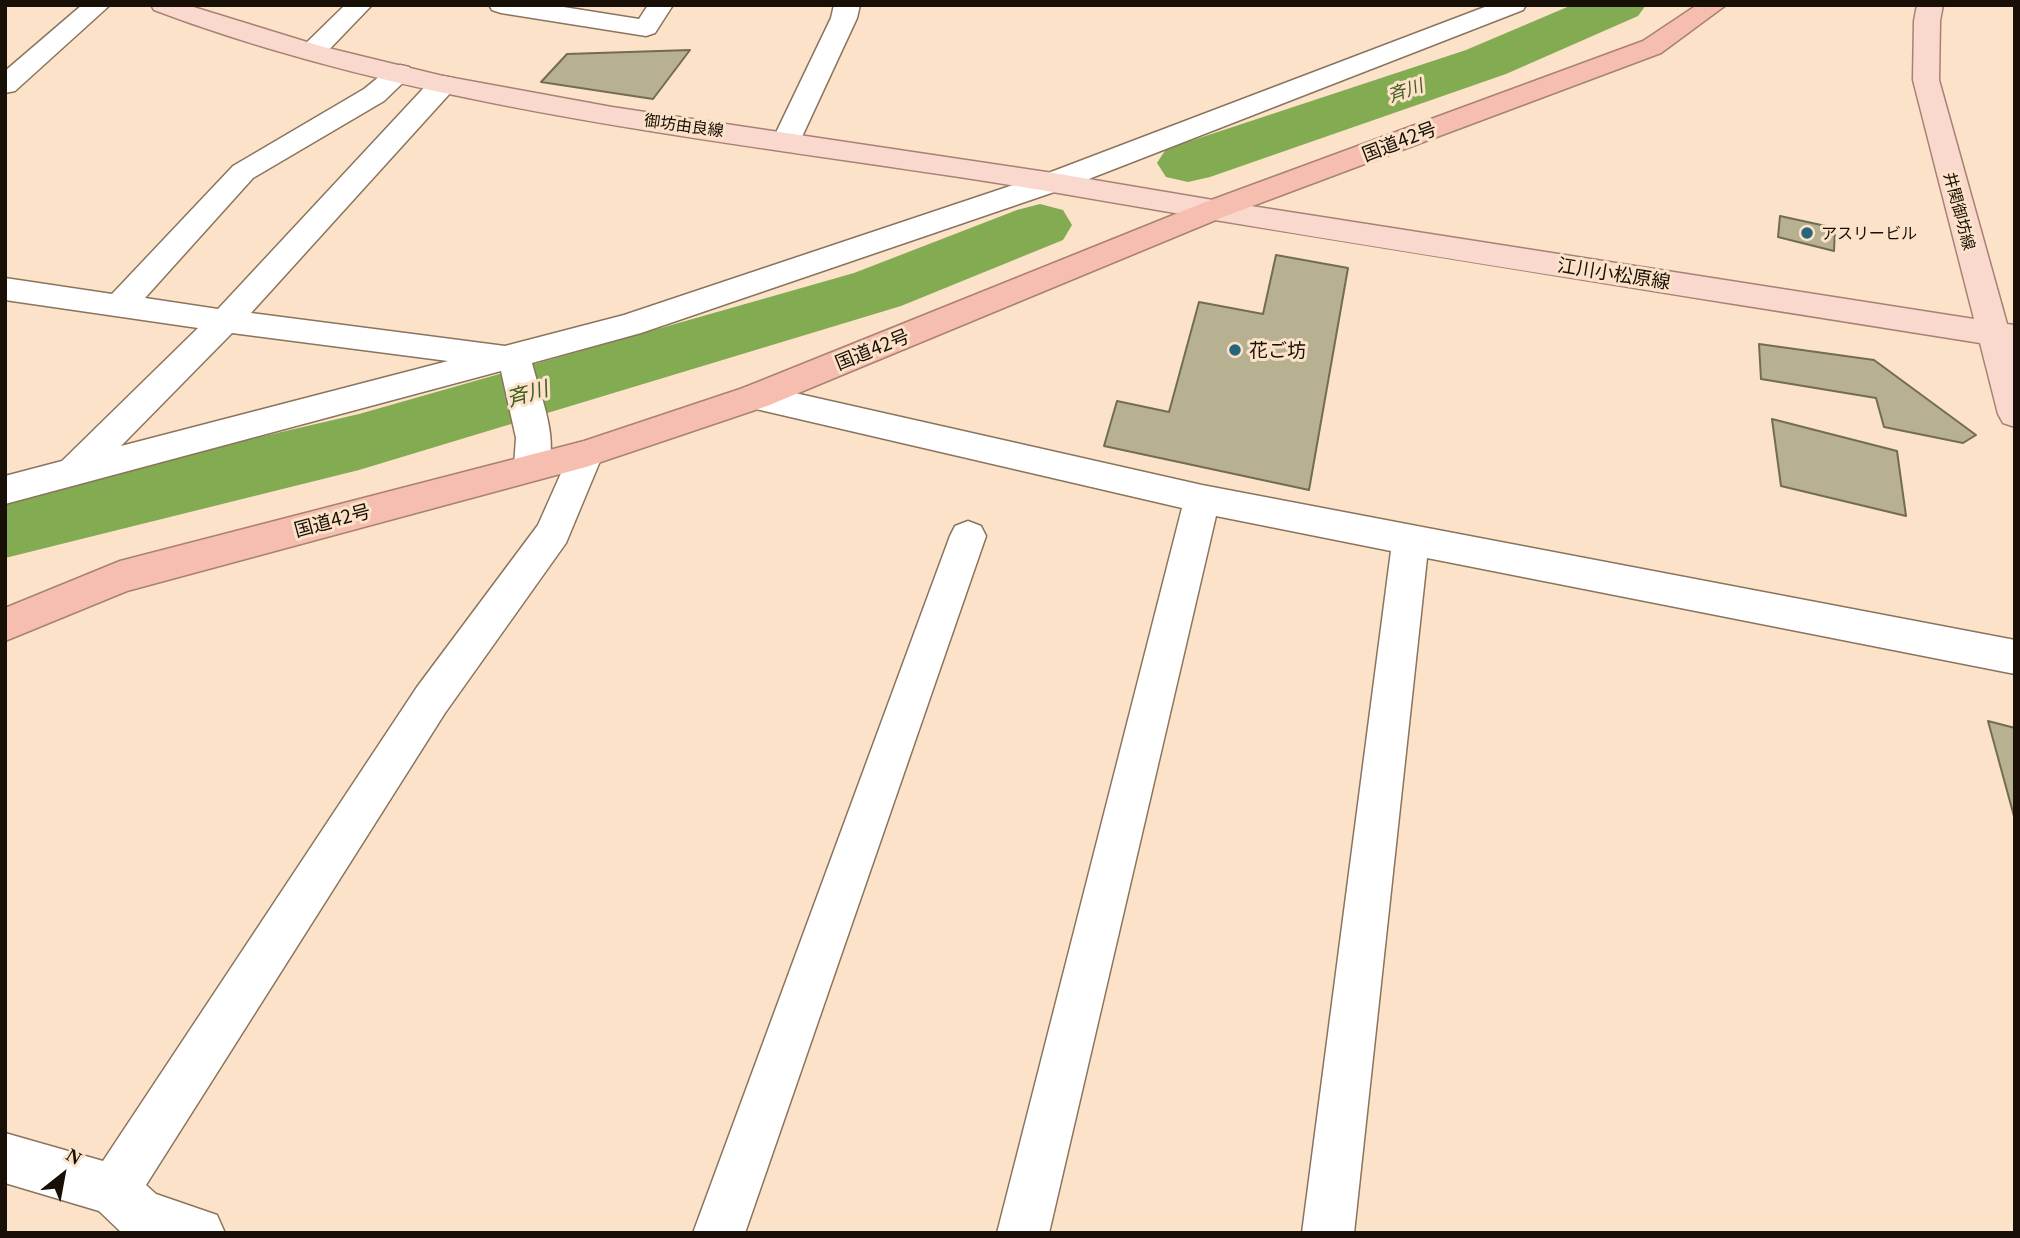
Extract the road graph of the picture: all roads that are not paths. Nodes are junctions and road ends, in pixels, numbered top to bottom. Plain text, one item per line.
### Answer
1 (98, 5) edge
2 (163, 5) edge
3 (360, 5) edge
4 (501, 5) edge
5 (661, 5) edge
6 (847, 5) edge
7 (1514, 5) edge
8 (1714, 5) edge
9 (1930, 5) edge
10 (312, 52) junction
11 (400, 73) junction
12 (443, 84) junction
13 (5, 85) edge
14 (786, 141) junction
15 (1053, 181) junction
16 (1213, 210) junction
17 (5, 289) edge
18 (120, 305) junction
19 (225, 321) junction
20 (2004, 335) edge
21 (514, 357) junction
22 (755, 397) junction
23 (2015, 414) edge
24 (533, 452) junction
25 (586, 454) junction
26 (74, 472) junction
27 (5, 490) edge
28 (1202, 499) junction
29 (968, 536) dead end
30 (1412, 540) junction
31 (5, 625) edge
32 (2015, 657) edge
33 (5, 1158) edge
34 (129, 1213) edge
35 (199, 1233) edge
36 (719, 1233) edge
37 (1023, 1233) edge
38 (1328, 1233) edge

1 - 13 street
2 - 10 main road, 御坊由良線
3 - 10 street
4 - 5 street
6 - 14 street
7 - 15 street
8 - 16 highway, 国道42号
9 - 20 main road, 井関御坊線
10 - 11 main road, 御坊由良線
11 - 12 main road, 御坊由良線
11 - 18 street
12 - 14 main road, 御坊由良線
12 - 19 street
14 - 15 main road, 御坊由良線
15 - 16 main road, 御坊由良線
15 - 21 street
16 - 20 main road, 江川小松原線
16 - 22 highway, 国道42号
17 - 18 street
18 - 19 street
19 - 21 street
19 - 26 street
20 - 23 main road, 井関御坊線
21 - 24 street
21 - 26 street
22 - 25 highway, 国道42号
22 - 28 street
24 - 25 highway, 国道42号
24 - 31 highway, 国道42号
25 - 34 street
26 - 27 street
28 - 30 street
28 - 37 street
29 - 36 street
30 - 32 street
30 - 38 street
33 - 34 street
34 - 35 street

